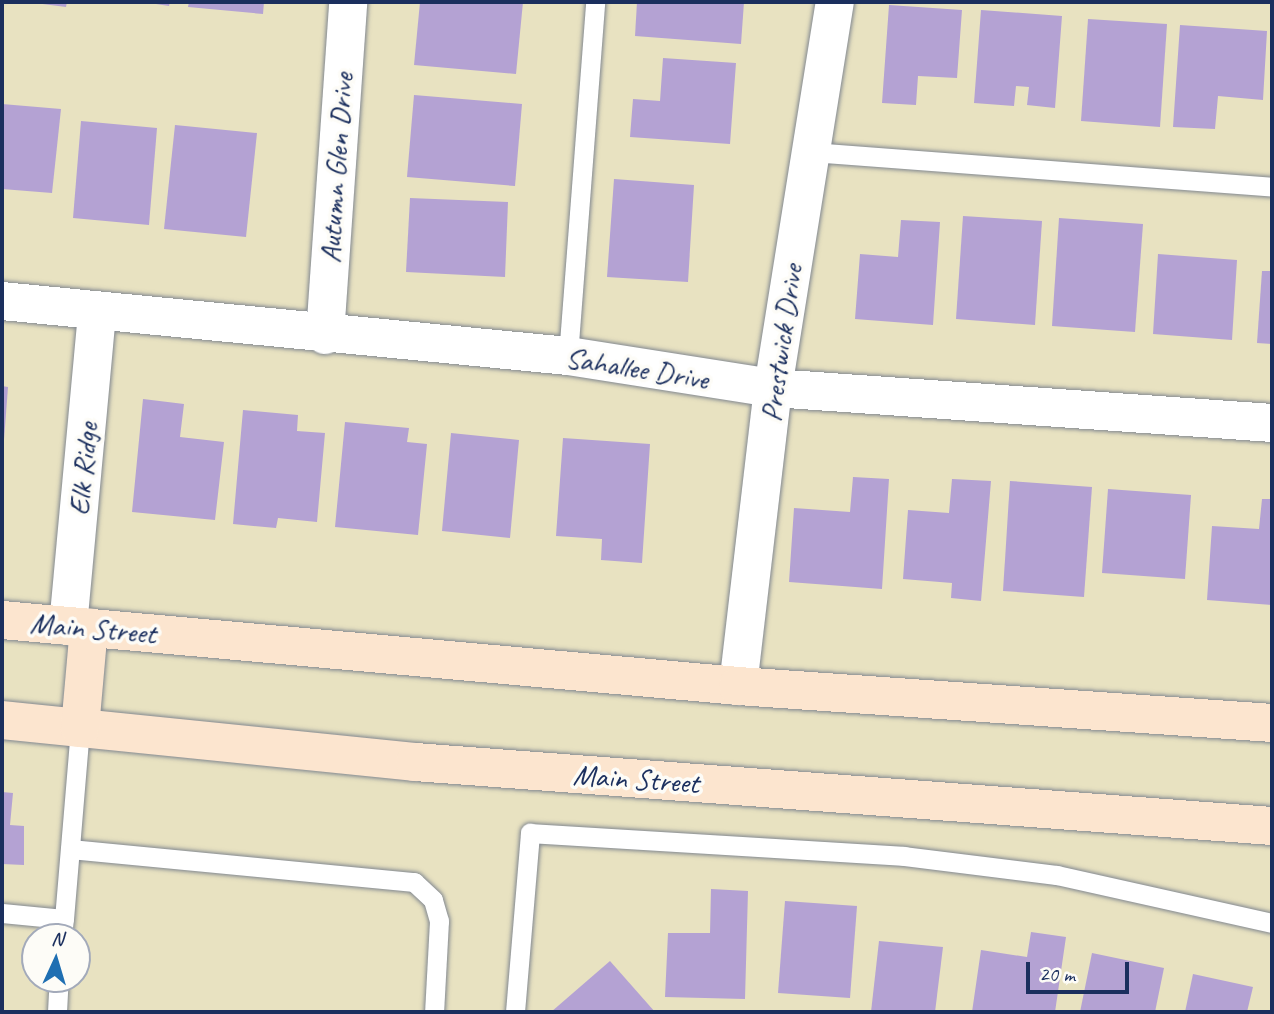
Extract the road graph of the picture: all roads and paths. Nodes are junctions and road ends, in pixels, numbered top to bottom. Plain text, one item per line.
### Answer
1 (348, 2) edge
2 (595, 2) edge
3 (835, 2) edge
4 (811, 152) junction
5 (1272, 187) edge
6 (2, 301) edge
7 (97, 312) junction
8 (325, 335) junction
9 (568, 356) junction
10 (773, 388) junction
11 (1272, 423) edge
12 (2, 620) edge
13 (79, 626) junction
14 (738, 686) junction
15 (2, 720) edge
16 (1272, 723) edge
17 (80, 728) junction
18 (1272, 826) edge
19 (70, 849) junction
20 (2, 914) edge
21 (41, 923) edge
22 (63, 923) edge
23 (1272, 923) edge
24 (59, 993) edge
25 (57, 1012) edge
26 (434, 1012) edge
27 (515, 1012) edge

1 - 8 street, Autumn Glen Drive
2 - 9 lane
3 - 4 street, Prestwick Drive
4 - 5 lane
4 - 10 street, Prestwick Drive
6 - 7 street, Sahallee Drive
7 - 8 street, Sahallee Drive
7 - 13 street, Elk Ridge
8 - 9 street, Sahallee Drive
9 - 10 street, Sahallee Drive
10 - 11 street, Sahallee Drive
10 - 14 street, Prestwick Drive
12 - 13 main road, Main Street
13 - 14 main road, Main Street
13 - 17 main road
14 - 16 main road, Main Street
15 - 17 main road, Main Street
17 - 18 main road, Main Street
17 - 19 lane
19 - 22 lane
19 - 26 lane
20 - 21 lane
23 - 27 lane
24 - 25 lane

